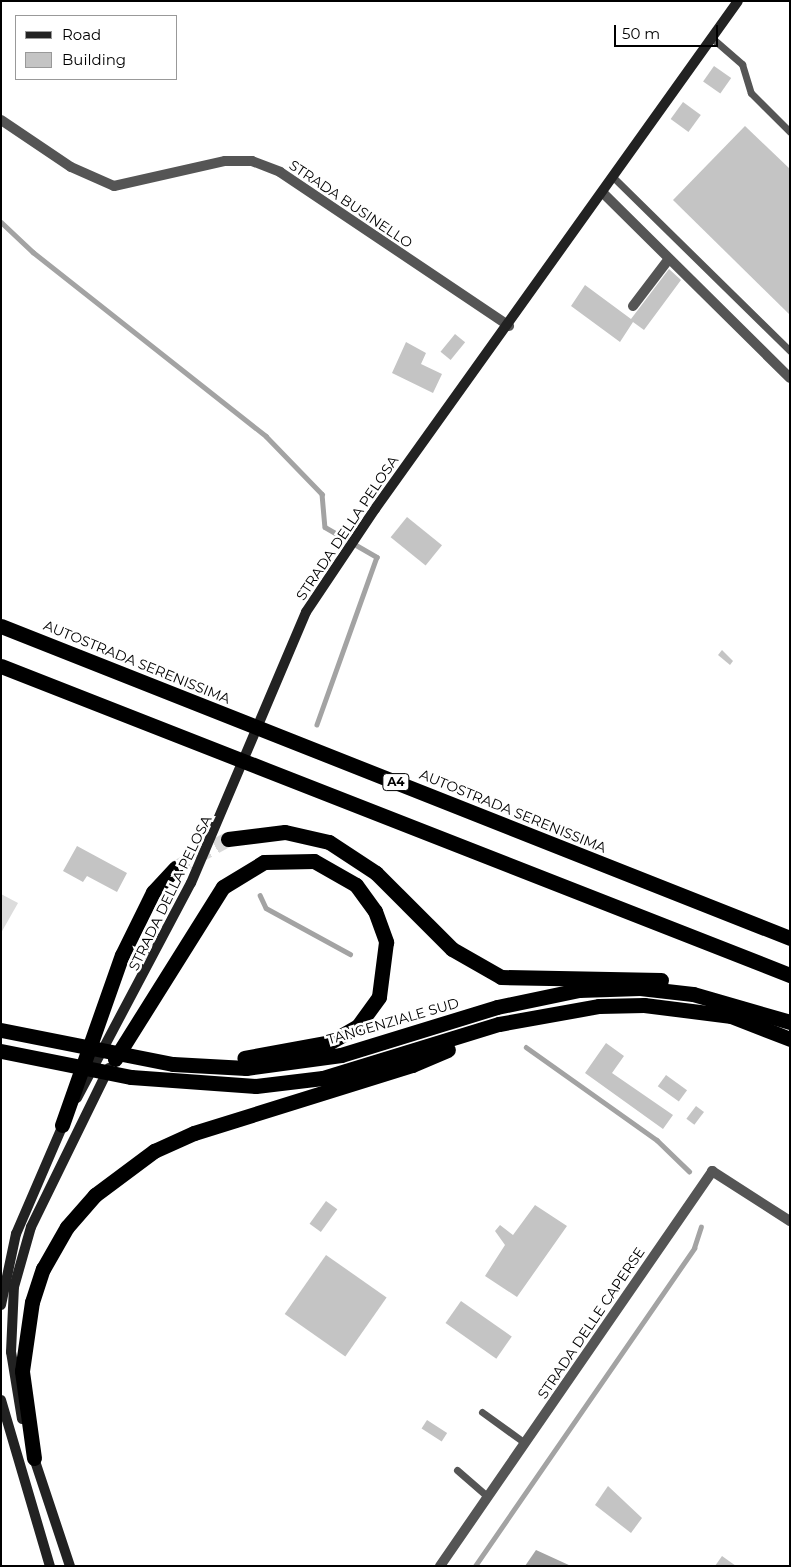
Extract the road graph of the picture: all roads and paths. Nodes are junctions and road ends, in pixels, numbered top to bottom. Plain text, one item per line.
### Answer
1 (738, 1) edge
2 (712, 38) junction
3 (1, 120) edge
4 (790, 132) edge
5 (614, 178) junction
6 (603, 193) junction
7 (668, 260) junction
8 (633, 306) dead end
9 (509, 326) junction
10 (790, 350) edge
11 (790, 378) edge
12 (1, 620) edge
13 (1, 626) edge
14 (1, 666) edge
15 (1, 676) edge
16 (240, 720) junction
17 (311, 787) junction
18 (228, 839) tunnel mouth
19 (175, 868) tunnel mouth
20 (790, 938) edge
21 (790, 975) edge
22 (135, 994) junction
23 (734, 1002) junction
24 (790, 1022) edge
25 (499, 1024) junction
26 (1, 1030) edge
27 (790, 1039) edge
28 (1, 1051) edge
29 (111, 1065) junction
30 (208, 1068) junction
31 (62, 1124) junction
32 (790, 1221) edge
33 (1, 1305) edge
34 (1, 1400) edge
35 (482, 1412) dead end
36 (525, 1442) junction
37 (34, 1458) junction
38 (456, 1470) dead end
39 (487, 1496) junction
40 (50, 1566) edge
41 (70, 1566) edge
42 (440, 1566) edge

1 - 2 street, STRADA DELLA PELOSA
2 - 4 lane
2 - 5 street, STRADA DELLA PELOSA
3 - 9 street, STRADA BUSINELLO
5 - 6 street, STRADA DELLA PELOSA
5 - 10 lane
6 - 7 street
6 - 9 street, STRADA DELLA PELOSA
7 - 8 street
7 - 11 street
9 - 22 street, STRADA DELLA PELOSA
12 - 16 highway
13 - 16 highway, AUTOSTRADA SERENISSIMA / A4
14 - 17 highway
15 - 17 highway
16 - 20 highway, AUTOSTRADA SERENISSIMA / A4
17 - 21 highway
18 - 23 highway
19 - 31 highway
22 - 29 street, STRADA DELLA PELOSA
22 - 31 street, STRADA DELLA PELOSA
23 - 24 highway, TANGENZIALE SUD
23 - 30 highway, TANGENZIALE SUD
25 - 27 highway
25 - 28 highway
25 - 37 highway
26 - 30 highway, TANGENZIALE SUD
29 - 30 highway
29 - 37 street
31 - 33 street, STRADA DELLA PELOSA
32 - 36 street, STRADA DELLE CAPERSE
34 - 40 street
35 - 36 lane
36 - 39 street, STRADA DELLE CAPERSE
37 - 41 street
38 - 39 lane
39 - 42 street, STRADA DELLE CAPERSE

